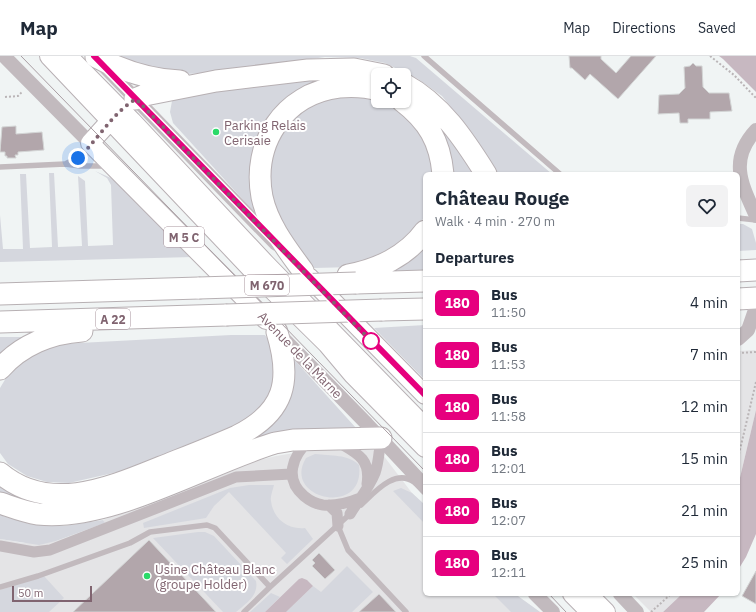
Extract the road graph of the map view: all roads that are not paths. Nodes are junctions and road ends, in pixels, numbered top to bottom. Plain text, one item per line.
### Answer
1 (49, 56) edge
2 (68, 56) edge
3 (424, 56) edge
4 (95, 57) edge
5 (5, 61) edge
6 (371, 72) edge
7 (216, 81) junction
8 (411, 88) edge
9 (371, 89) edge
10 (410, 108) edge
11 (122, 109) junction
12 (753, 134) edge
13 (90, 143) junction
14 (65, 164) junction
15 (0, 167) edge
16 (120, 172) junction
17 (443, 172) edge
18 (485, 172) edge
19 (558, 172) edge
20 (739, 172) edge
21 (740, 177) edge
22 (756, 196) edge
23 (756, 216) edge
24 (740, 218) edge
25 (756, 220) edge
26 (423, 233) edge
27 (756, 270) edge
28 (303, 271) junction
29 (740, 271) edge
30 (352, 279) junction
31 (423, 281) edge
32 (0, 294) edge
33 (756, 298) edge
34 (740, 299) edge
35 (756, 307) edge
36 (423, 309) edge
37 (199, 316) junction
38 (0, 322) edge
39 (277, 332) junction
40 (756, 333) edge
41 (740, 338) edge
42 (740, 344) edge
43 (0, 369) edge
44 (423, 393) edge
45 (421, 432) edge
46 (380, 438) junction
47 (311, 439) junction
48 (333, 439) junction
49 (0, 473) edge
50 (291, 474) junction
51 (423, 484) edge
52 (423, 491) edge
53 (363, 495) junction
54 (0, 502) edge
55 (329, 505) junction
56 (350, 514) junction
57 (338, 526) junction
58 (0, 546) edge
59 (0, 587) edge
60 (270, 587) junction
61 (537, 596) edge
62 (574, 596) edge
63 (590, 596) edge
64 (244, 612) edge
65 (406, 612) edge
66 (553, 612) edge
67 (590, 612) edge
68 (606, 612) edge

1 - 11 main road, Avenue de la Marne / M 670
2 - 11 main road, Avenue de la Marne / M 670
3 - 19 lane
4 - 7 highway
4 - 11 street, Avenue de la Marne
5 - 13 street, Avenue de la Marne / M 5 C
6 - 7 highway
7 - 11 highway
8 - 18 highway
9 - 28 highway
10 - 17 highway
11 - 13 main road
11 - 28 street, Avenue de la Marne
11 - 45 main road, Avenue de la Marne / M 670
12 - 20 street
12 - 22 street
13 - 14 lane
13 - 16 main road, Avenue de la Marne / M 5 C
14 - 15 lane
14 - 16 lane
16 - 39 main road, Avenue de la Marne / M 5 C
21 - 23 street
24 - 25 lane
26 - 30 highway
27 - 29 highway
28 - 44 main road, Avenue de la Marne
30 - 31 highway
30 - 32 highway, A 22, bridge
33 - 34 highway
35 - 41 street
36 - 37 highway, A 22, bridge
37 - 38 highway, A 22
37 - 43 highway
39 - 46 street, Avenue de la Marne / M 5 C
39 - 49 highway
40 - 42 street
45 - 46 main road
46 - 48 highway
46 - 51 street, Avenue de la Marne / M 5 C
46 - 53 street
47 - 48 highway
47 - 50 street
47 - 54 highway
48 - 53 street
50 - 55 street
50 - 58 street
52 - 56 lane
53 - 55 street
53 - 56 street
55 - 57 street
56 - 57 lane
57 - 60 lane
57 - 65 lane
59 - 60 lane
60 - 64 lane
61 - 66 street
62 - 67 main road
63 - 68 main road

